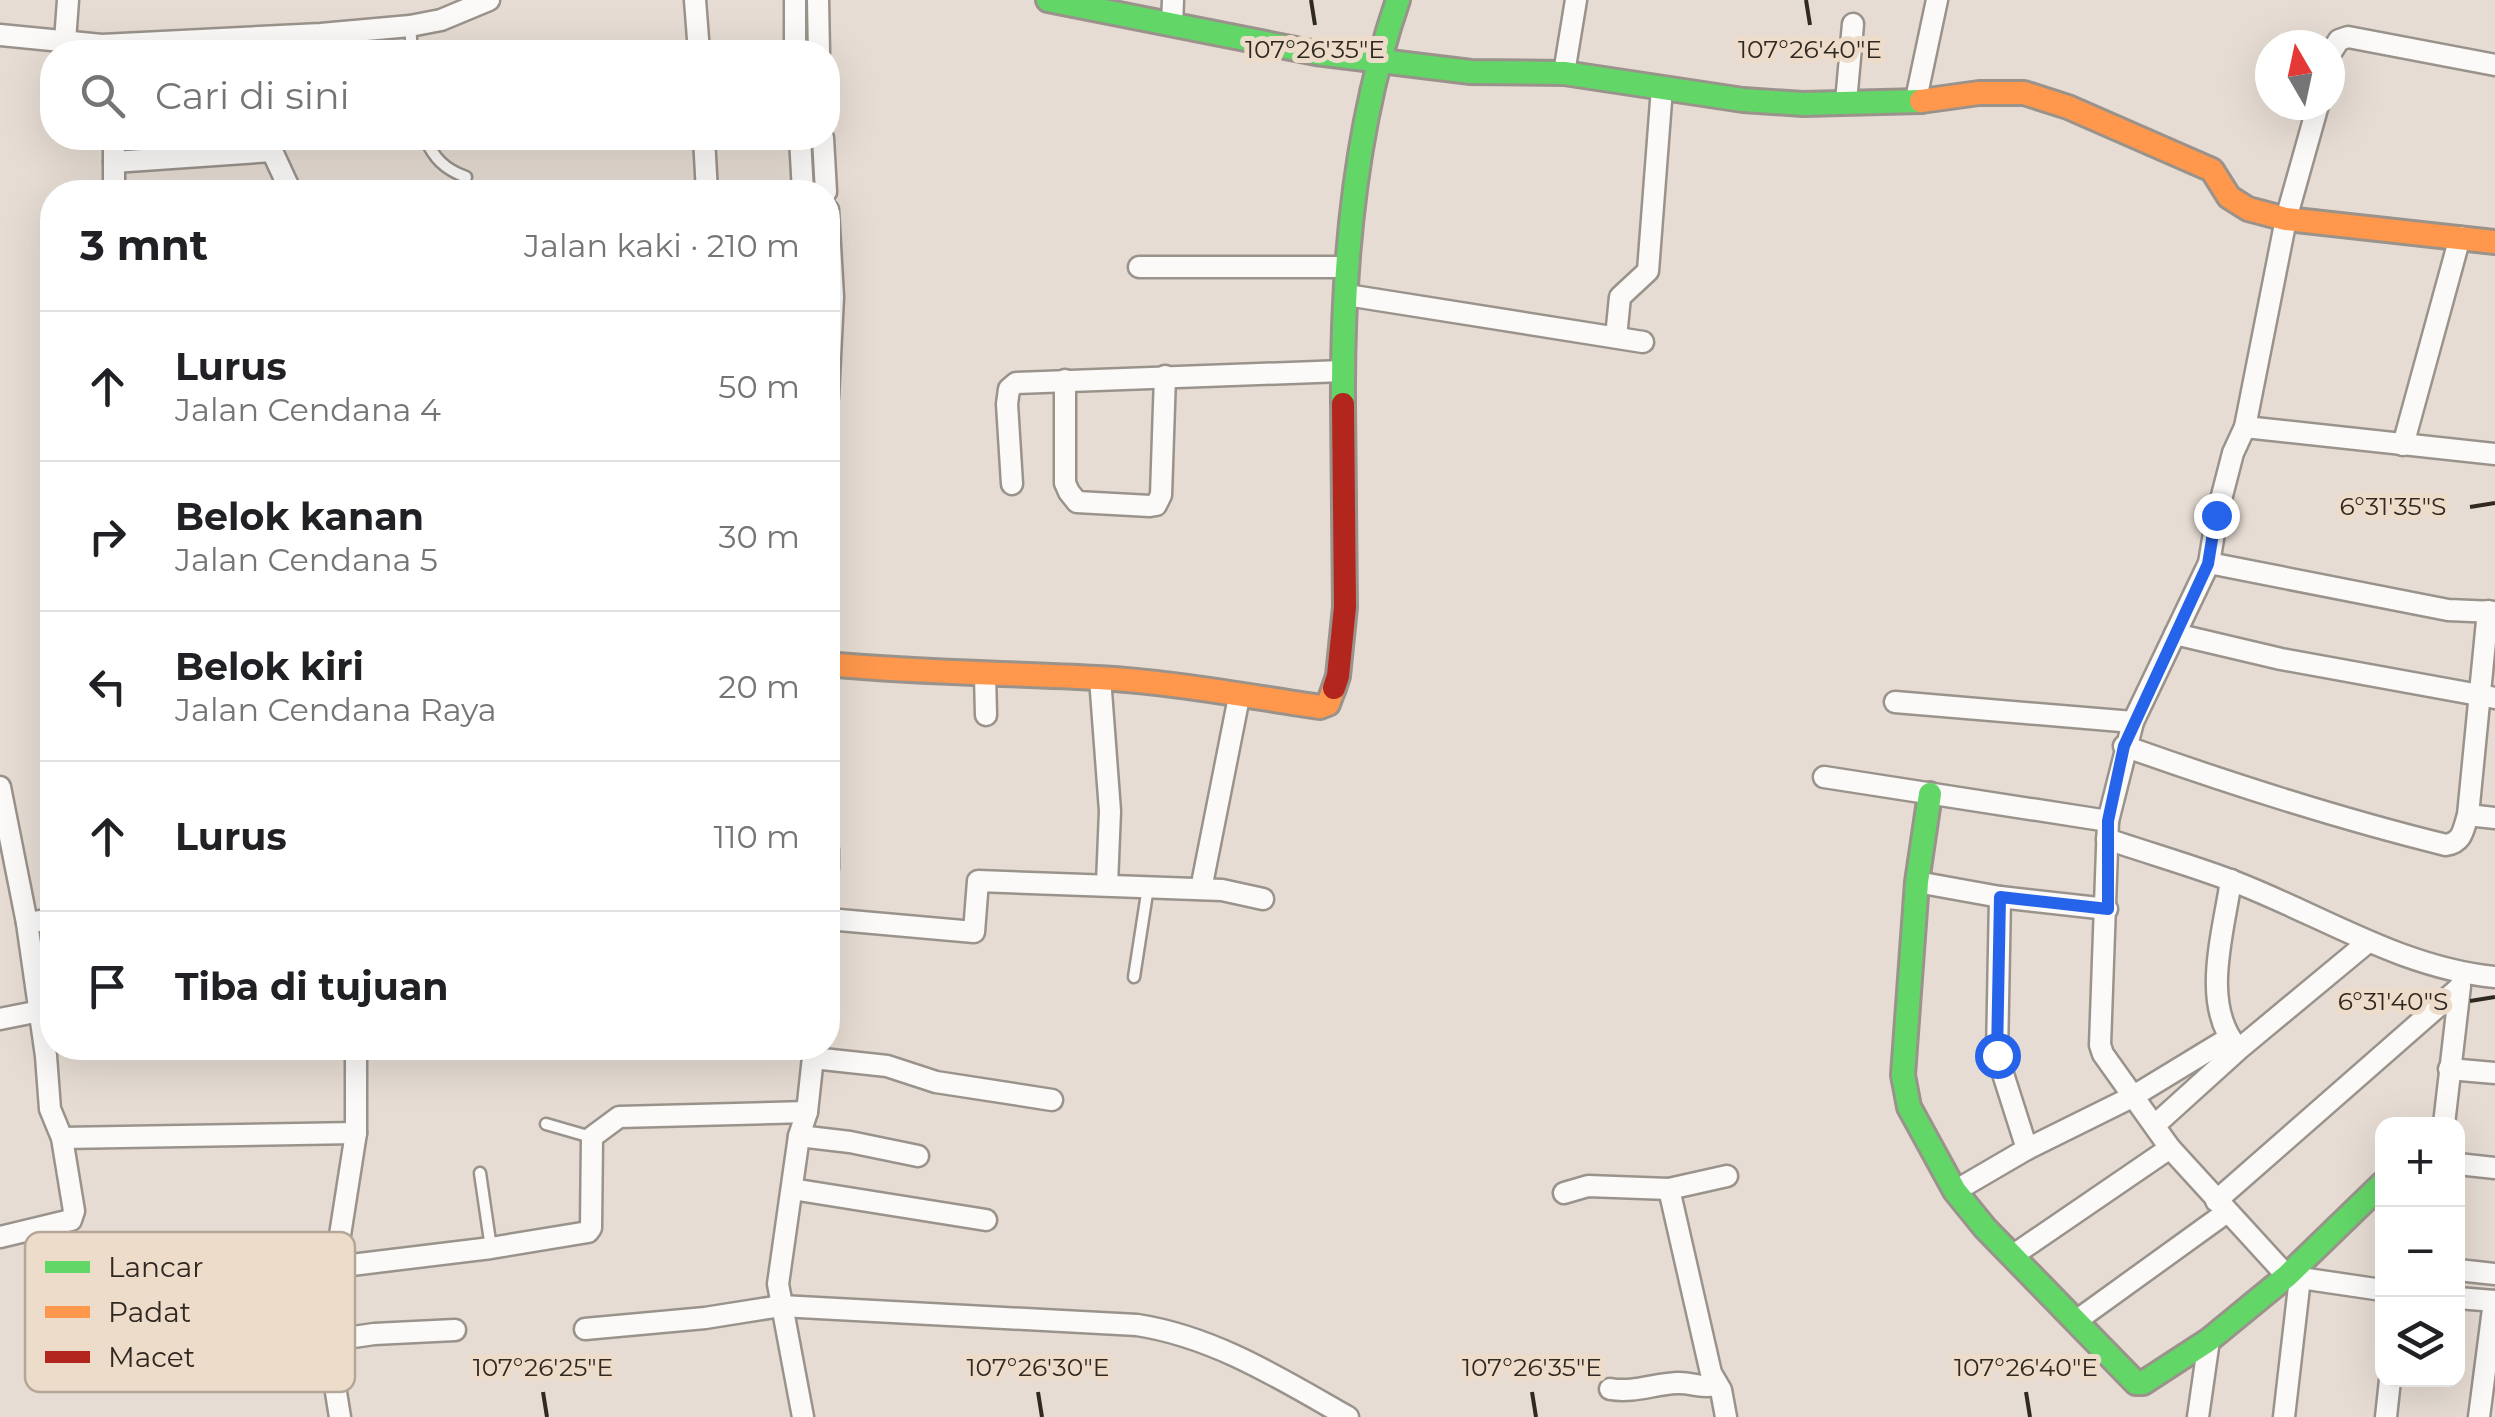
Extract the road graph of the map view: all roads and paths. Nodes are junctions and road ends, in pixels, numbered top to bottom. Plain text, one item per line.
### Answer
1 (68, 0) edge
2 (490, 0) edge
3 (695, 0) edge
4 (795, 0) edge
5 (818, 0) edge
6 (1048, 0) edge
7 (1398, 0) edge
8 (1576, 0) edge
9 (1937, 0) edge
10 (1172, 12) edge
11 (1853, 24) dead end
12 (410, 26) junction
13 (0, 36) edge
14 (2345, 39) edge
15 (43, 40) edge
16 (65, 40) edge
17 (299, 40) edge
18 (411, 40) edge
19 (698, 40) edge
20 (795, 40) edge
21 (818, 40) edge
22 (1377, 60) junction
23 (2495, 65) edge
24 (1564, 73) junction
25 (1662, 88) junction
26 (1916, 99) junction
27 (1846, 102) junction
28 (2314, 120) edge
29 (114, 150) edge
30 (219, 150) edge
31 (274, 150) edge
32 (431, 150) edge
33 (705, 150) edge
34 (801, 150) edge
35 (824, 150) edge
36 (114, 162) junction
37 (466, 177) dead end
38 (114, 180) edge
39 (287, 180) edge
40 (706, 180) edge
41 (803, 180) edge
42 (825, 180) edge
43 (2286, 218) junction
44 (2460, 238) junction
45 (2495, 242) edge
46 (1139, 267) dead end
47 (1348, 267) junction
48 (1347, 295) junction
49 (1616, 337) junction
50 (1643, 342) dead end
51 (1342, 371) junction
52 (1165, 376) junction
53 (1065, 380) junction
54 (2245, 427) junction
55 (2403, 445) junction
56 (2495, 454) edge
57 (1012, 484) dead end
58 (2208, 564) junction
59 (2491, 611) edge
60 (2175, 634) junction
61 (840, 665) edge
62 (985, 675) junction
63 (1100, 678) junction
64 (1239, 697) junction
65 (2486, 697) edge
66 (1895, 702) dead end
67 (986, 715) dead end
68 (2133, 722) junction
69 (2124, 746) junction
70 (1824, 777) dead end
71 (0, 787) edge
72 (1930, 794) junction
73 (2468, 815) junction
74 (2495, 818) edge
75 (2108, 830) junction
76 (2231, 880) junction
77 (1917, 882) junction
78 (1107, 884) junction
79 (1148, 886) junction
80 (1201, 890) junction
81 (2000, 897) junction
82 (1263, 899) dead end
83 (2108, 909) junction
84 (40, 921) edge
85 (840, 921) edge
86 (26, 923) junction
87 (2368, 942) junction
88 (1134, 977) dead end
89 (2495, 977) edge
90 (2461, 981) junction
91 (40, 1011) joint
92 (0, 1019) edge
93 (2234, 1043) junction
94 (840, 1058) edge
95 (45, 1060) edge
96 (356, 1060) edge
97 (813, 1060) edge
98 (2449, 1069) junction
99 (2495, 1073) edge
100 (2132, 1097) junction
101 (1052, 1100) dead end
102 (807, 1112) junction
103 (2445, 1117) edge
104 (546, 1124) dead end
105 (2155, 1126) junction
106 (356, 1133) junction
107 (800, 1136) junction
108 (62, 1138) junction
109 (592, 1138) junction
110 (2170, 1148) junction
111 (2026, 1149) junction
112 (918, 1156) dead end
113 (2465, 1165) edge
114 (2495, 1168) edge
115 (480, 1173) dead end
116 (1726, 1176) dead end
117 (792, 1189) junction
118 (1668, 1189) junction
119 (1955, 1191) junction
120 (2375, 1191) edge
121 (1564, 1194) dead end
122 (2221, 1206) junction
123 (986, 1220) dead end
124 (340, 1232) edge
125 (0, 1237) edge
126 (492, 1248) junction
127 (2012, 1256) junction
128 (355, 1265) edge
129 (2465, 1271) edge
130 (2495, 1274) edge
131 (2294, 1277) junction
132 (2375, 1289) edge
133 (2465, 1299) edge
134 (2494, 1301) edge
135 (781, 1306) junction
136 (2076, 1321) junction
137 (585, 1329) dead end
138 (455, 1330) dead end
139 (355, 1332) edge
140 (2209, 1340) junction
141 (1717, 1385) junction
142 (2389, 1387) edge
143 (1610, 1388) dead end
144 (338, 1392) edge
145 (340, 1417) edge
146 (803, 1417) edge
147 (1348, 1417) edge
148 (1726, 1417) edge
149 (2198, 1417) edge
150 (2284, 1417) edge
151 (2386, 1417) edge
152 (2479, 1417) edge

1 - 16 street
2 - 12 street
3 - 19 street
4 - 20 street
5 - 21 street
6 - 10 street
7 - 22 street
8 - 24 street
9 - 26 street
10 - 22 street
11 - 27 street
12 - 17 street
12 - 18 lane
13 - 15 street
14 - 23 street
22 - 24 street
22 - 47 street
24 - 25 street
25 - 27 street
25 - 49 street
26 - 27 street
26 - 43 street
28 - 43 street
29 - 36 street
30 - 36 street
31 - 39 street
32 - 37 lane
33 - 40 street
34 - 41 street
35 - 42 street
36 - 38 street
43 - 44 street
43 - 54 street
44 - 45 street
44 - 55 street
46 - 47 street
47 - 48 street
48 - 49 street
48 - 51 street
49 - 50 street
51 - 52 street
51 - 64 street
52 - 53 street
52 - 53 street
53 - 57 street
54 - 55 street
54 - 58 street
55 - 56 street
58 - 59 street
58 - 60 street
59 - 65 street
60 - 65 street
60 - 68 street
61 - 62 street
62 - 63 street
62 - 67 street
63 - 64 street
63 - 78 street
64 - 80 street
65 - 73 street
66 - 68 street
68 - 69 street
69 - 73 street
69 - 75 street
70 - 72 street
71 - 86 street
72 - 75 street
72 - 77 street
73 - 74 street
75 - 76 street
75 - 83 street
76 - 87 street
76 - 93 street
77 - 81 street
77 - 119 street
78 - 79 street
78 - 85 street
79 - 80 street
79 - 88 lane
80 - 82 street
81 - 83 street
81 - 111 street
83 - 100 street
84 - 86 street
86 - 91 street
87 - 90 street
87 - 93 street
89 - 90 street
90 - 98 street
90 - 122 street
91 - 92 street
93 - 100 street
93 - 105 street
94 - 101 street
95 - 108 street
96 - 106 street
97 - 102 street
98 - 99 street
98 - 103 street
100 - 105 street
100 - 111 street
102 - 107 street
102 - 109 street
104 - 109 lane
105 - 110 street
106 - 108 street
106 - 124 street
107 - 112 street
107 - 117 street
108 - 125 street
109 - 126 street
110 - 122 street
110 - 127 street
111 - 119 street
113 - 114 street
115 - 126 lane
116 - 118 street
117 - 123 street
117 - 135 street
118 - 121 street
118 - 141 street
119 - 127 street
120 - 131 street
122 - 131 street
122 - 136 street
126 - 128 street
127 - 136 street
129 - 130 street
131 - 132 street
131 - 140 street
131 - 150 street
133 - 134 street
134 - 152 street
135 - 137 street
135 - 146 street
135 - 147 street
136 - 140 street
138 - 139 street
140 - 149 street
141 - 143 street
141 - 148 street
142 - 151 street
144 - 145 street

